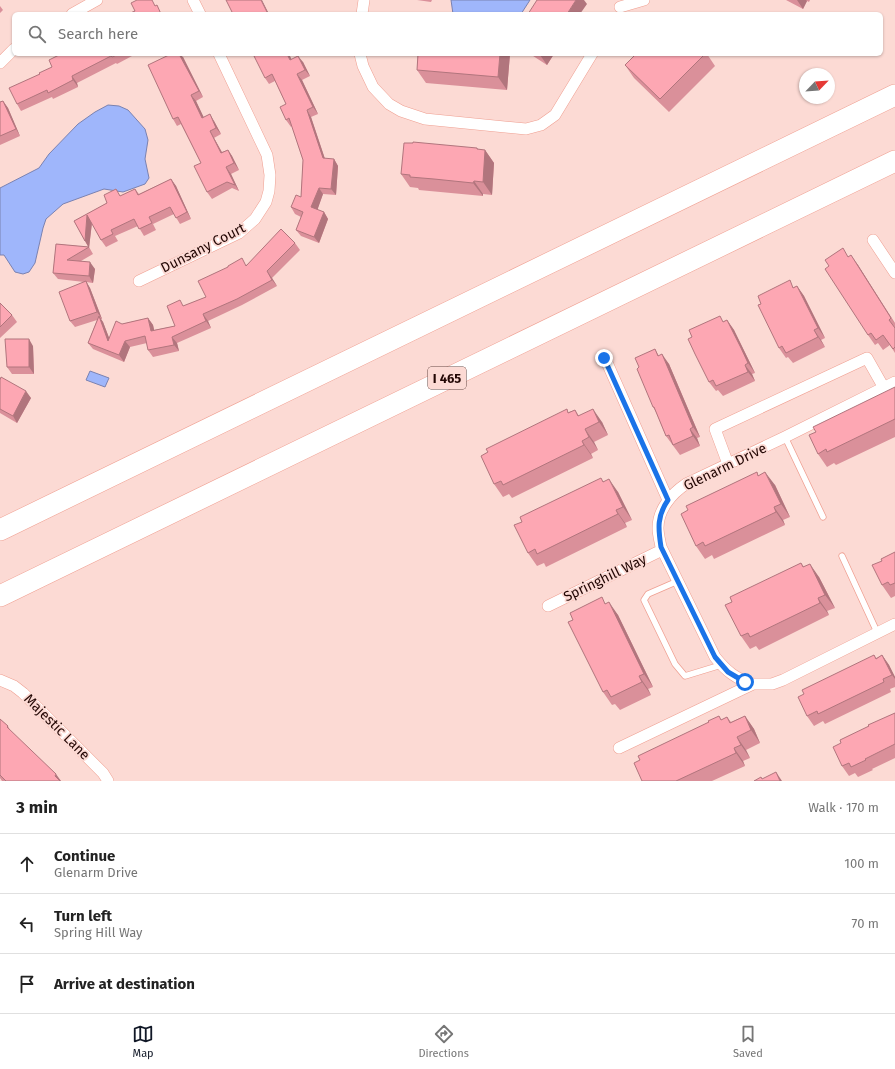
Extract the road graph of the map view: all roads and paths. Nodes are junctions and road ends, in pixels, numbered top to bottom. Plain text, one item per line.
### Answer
1 (97, 0) edge
2 (193, 0) edge
3 (364, 0) edge
4 (644, 0) edge
5 (616, 7) edge
6 (76, 12) edge
7 (199, 12) edge
8 (362, 12) edge
9 (12, 51) edge
10 (220, 56) edge
11 (360, 56) edge
12 (591, 56) edge
13 (0, 63) edge
14 (895, 95) edge
15 (895, 161) edge
16 (873, 240) dead end
17 (895, 273) edge
18 (139, 281) dead end
19 (604, 358) dead end
20 (895, 382) edge
21 (884, 388) junction
22 (785, 438) junction
23 (728, 464) junction
24 (668, 500) junction
25 (823, 517) dead end
26 (0, 530) edge
27 (662, 550) junction
28 (842, 556) dead end
29 (678, 581) junction
30 (0, 596) edge
31 (548, 606) dead end
32 (895, 624) edge
33 (877, 632) junction
34 (721, 665) junction
35 (0, 680) edge
36 (753, 684) junction
37 (619, 748) dead end
38 (108, 781) edge

1 - 6 street
2 - 7 street
3 - 8 street
4 - 5 street
9 - 13 street
10 - 18 street, Dunsany Court
11 - 12 street
14 - 26 highway
15 - 30 highway, I 465
16 - 17 street
19 - 24 street
20 - 21 street, Glenarm Drive
21 - 22 street, Glenarm Drive
21 - 23 street
22 - 23 street, Glenarm Drive
22 - 25 lane
23 - 24 street, Glenarm Drive
24 - 27 street, Glenarm Drive
27 - 29 street, Glenarm Drive
27 - 31 street, Springhill Way
28 - 33 lane
29 - 34 street, Glenarm Drive
29 - 34 lane
32 - 33 street
33 - 36 street
34 - 36 street, Glenarm Drive
35 - 38 street, Majestic Lane
36 - 37 street

